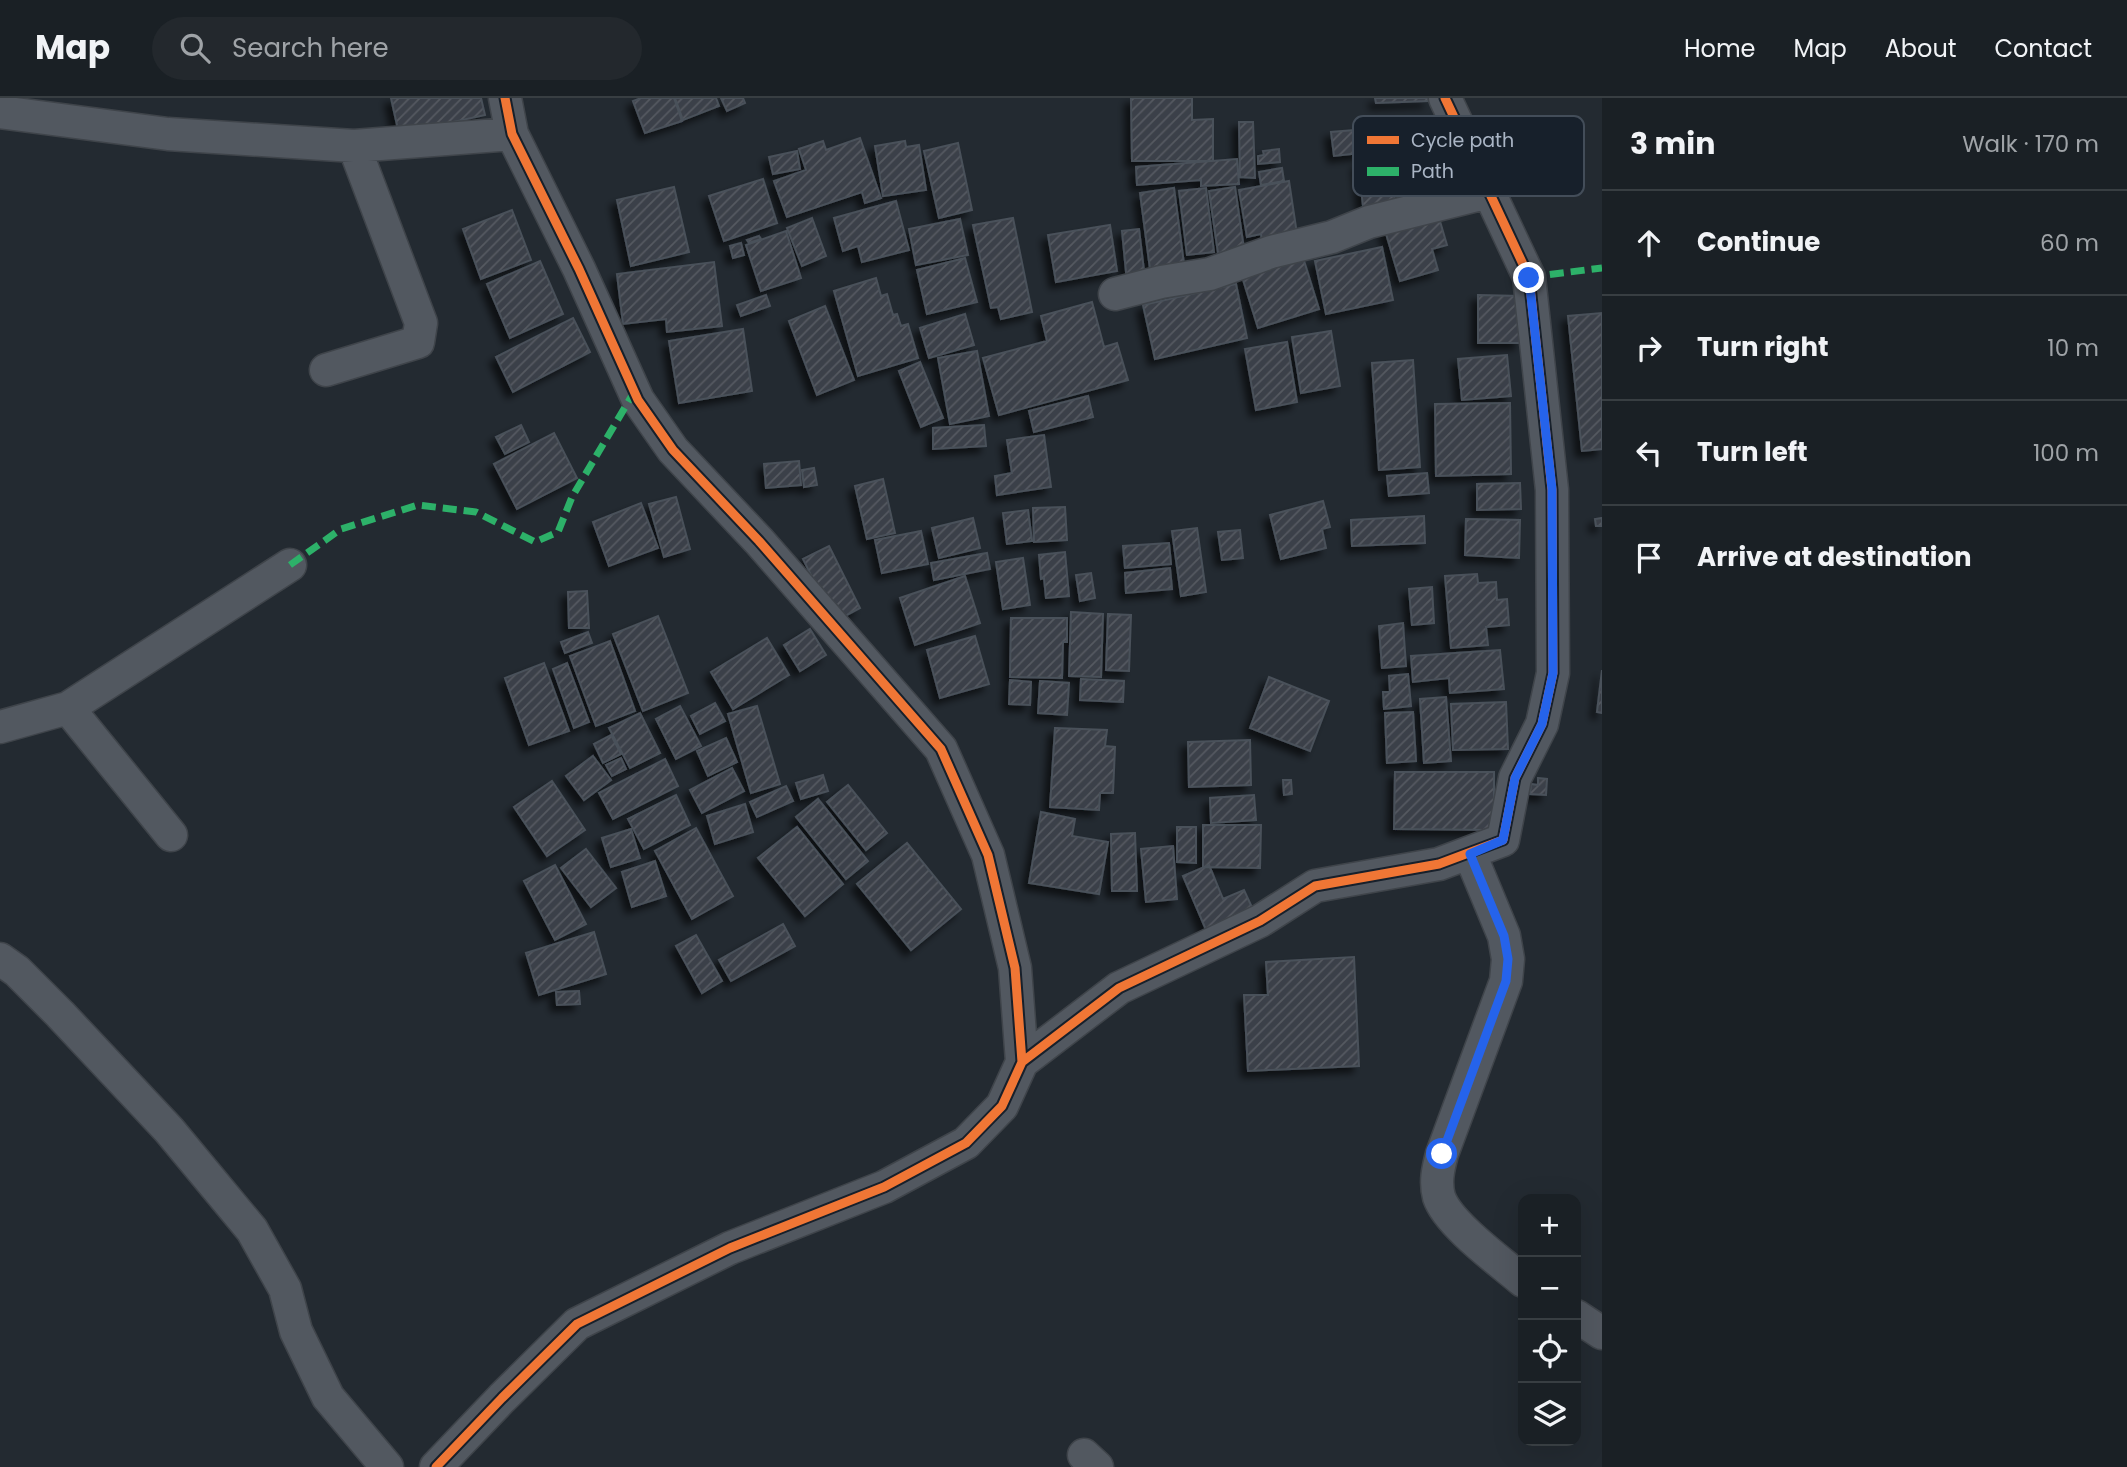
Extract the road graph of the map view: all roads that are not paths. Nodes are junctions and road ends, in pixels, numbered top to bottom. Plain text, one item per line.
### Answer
1 (505, 98) edge
2 (1445, 98) edge
3 (0, 112) edge
4 (1453, 116) edge
5 (512, 134) junction
6 (354, 146) junction
7 (1473, 196) edge
8 (1491, 196) edge
9 (1115, 294) dead end
10 (326, 370) dead end
11 (290, 565) dead end
12 (68, 708) junction
13 (0, 727) edge
14 (170, 835) dead end
15 (1470, 854) junction
16 (0, 959) edge
17 (1022, 1062) junction
18 (1518, 1277) edge
19 (1581, 1319) edge
20 (1602, 1334) edge
21 (387, 1467) edge
22 (436, 1467) edge

1 - 5 street
2 - 4 street
3 - 6 street
5 - 6 street
5 - 17 street
6 - 10 street
7 - 9 street
8 - 15 street
11 - 12 street
12 - 13 street
12 - 14 street
15 - 17 street
15 - 18 street
16 - 21 street
17 - 22 street
19 - 20 street

